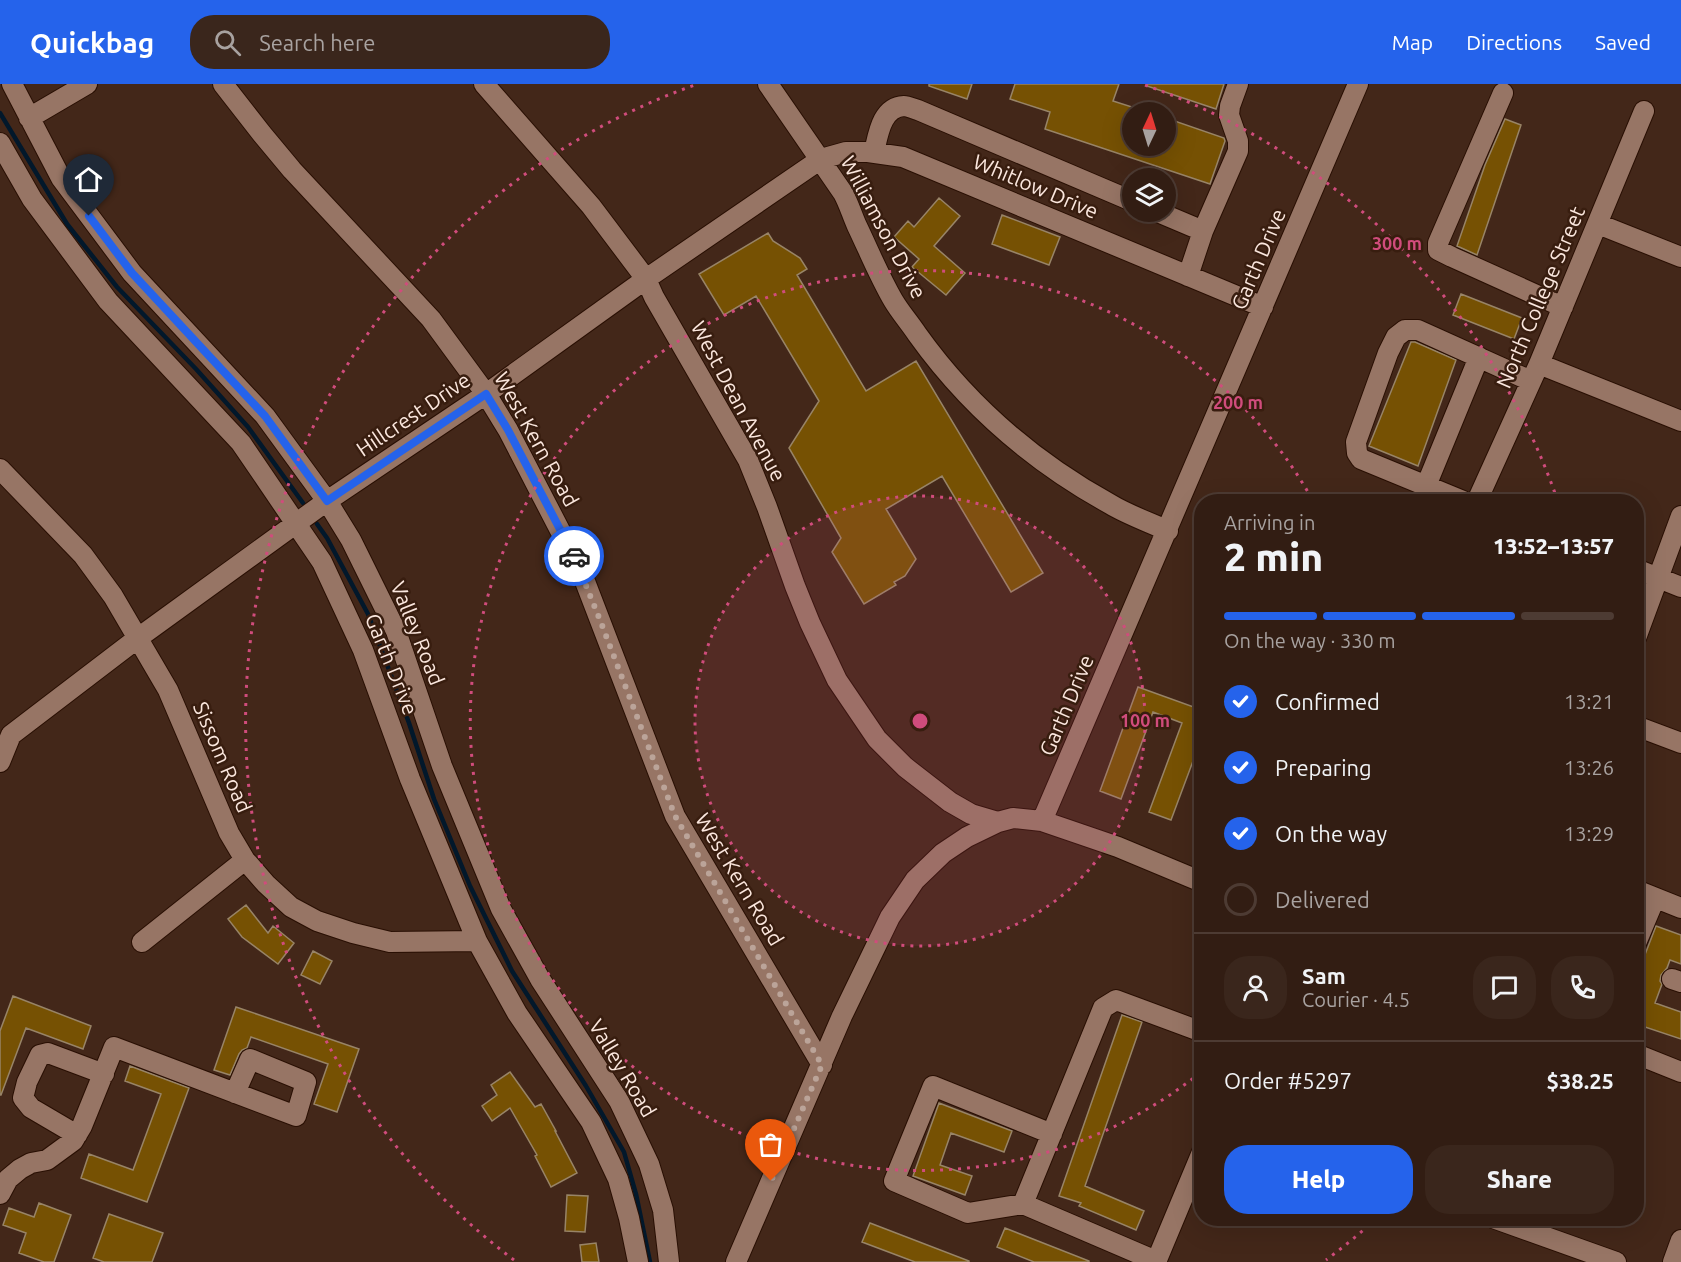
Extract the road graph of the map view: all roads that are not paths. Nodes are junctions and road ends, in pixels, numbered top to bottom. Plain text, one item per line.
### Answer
1 (12, 84) edge
2 (87, 84) edge
3 (223, 84) edge
4 (484, 84) edge
5 (768, 84) edge
6 (1238, 84) edge
7 (1358, 84) edge
8 (1503, 93) dead end
9 (1644, 111) dead end
10 (29, 118) junction
11 (0, 143) edge
12 (874, 152) junction
13 (821, 159) junction
14 (922, 165) joint
15 (1122, 197) edge
16 (1176, 220) edge
17 (1598, 224) junction
18 (1203, 231) junction
19 (1681, 257) edge
20 (1188, 276) junction
21 (645, 279) junction
22 (1263, 307) junction
23 (1563, 307) junction
24 (1479, 357) junction
25 (1535, 373) junction
26 (486, 394) junction
27 (1681, 421) edge
28 (0, 469) edge
29 (1426, 486) junction
30 (1446, 494) edge
31 (1480, 494) edge
32 (327, 501) junction
33 (1681, 516) edge
34 (297, 523) junction
35 (1168, 531) junction
36 (1644, 572) edge
37 (1658, 578) junction
38 (1681, 587) edge
39 (1644, 616) edge
40 (138, 638) junction
41 (1644, 729) edge
42 (6, 732) edge
43 (1681, 743) edge
44 (0, 762) edge
45 (1042, 821) junction
46 (998, 822) junction
47 (245, 860) junction
48 (1194, 879) edge
49 (1644, 893) edge
50 (1655, 898) junction
51 (1681, 908) edge
52 (1644, 924) edge
53 (477, 941) junction
54 (142, 942) dead end
55 (1194, 1029) edge
56 (1644, 1057) edge
57 (822, 1065) junction
58 (1681, 1072) edge
59 (104, 1074) junction
60 (235, 1092) dead end
61 (1052, 1134) junction
62 (77, 1136) junction
63 (1194, 1171) edge
64 (0, 1194) edge
65 (1023, 1204) junction
66 (1515, 1226) edge
67 (1681, 1240) edge
68 (1156, 1261) edge
69 (638, 1262) edge
70 (669, 1262) edge
71 (736, 1262) edge
72 (1616, 1262) edge
73 (1673, 1262) edge

1 - 10 street, Valley Road
2 - 10 street
3 - 26 street, West Kern Road
4 - 21 street, West Dean Avenue
5 - 13 street, Williamson Drive
6 - 18 street
7 - 22 street, Garth Drive
8 - 23 street
9 - 17 street, North College Street
10 - 32 street, Valley Road
11 - 34 street, Garth Drive
12 - 13 street, Hillcrest Drive
12 - 14 street, Hillcrest Drive
12 - 15 street
13 - 21 street, Hillcrest Drive
13 - 35 street, Williamson Drive
14 - 20 street, Whitlow Drive
16 - 18 street
17 - 19 street
17 - 23 street, North College Street
18 - 20 street
20 - 22 street, Whitlow Drive
21 - 26 street, Hillcrest Drive
21 - 46 street, West Dean Avenue
22 - 35 street, Garth Drive
23 - 25 street, North College Street
24 - 25 street
24 - 29 street
24 - 29 street
25 - 27 street
25 - 31 street, North College Street
26 - 32 street, Hillcrest Drive
26 - 57 street, West Kern Road
28 - 40 street, Sissom Road
29 - 30 street
32 - 34 street, Hillcrest Drive
32 - 70 street, Valley Road
33 - 37 street
34 - 40 street, Hillcrest Drive
34 - 53 street, Garth Drive
35 - 45 street, Garth Drive
36 - 37 street
37 - 38 street
37 - 39 street
40 - 42 street, Hillcrest Drive
40 - 47 street, Sissom Road
41 - 43 street
42 - 44 street
45 - 46 street
45 - 48 street
46 - 57 street
47 - 53 street, Sissom Road
47 - 54 street
49 - 50 street
50 - 51 street
50 - 52 street
53 - 69 street, Garth Drive
55 - 61 street
56 - 58 street
57 - 71 street
59 - 60 street
59 - 62 street
59 - 62 street
61 - 65 street
61 - 65 street
62 - 64 street
63 - 68 street
65 - 68 street
66 - 72 street
67 - 73 street

